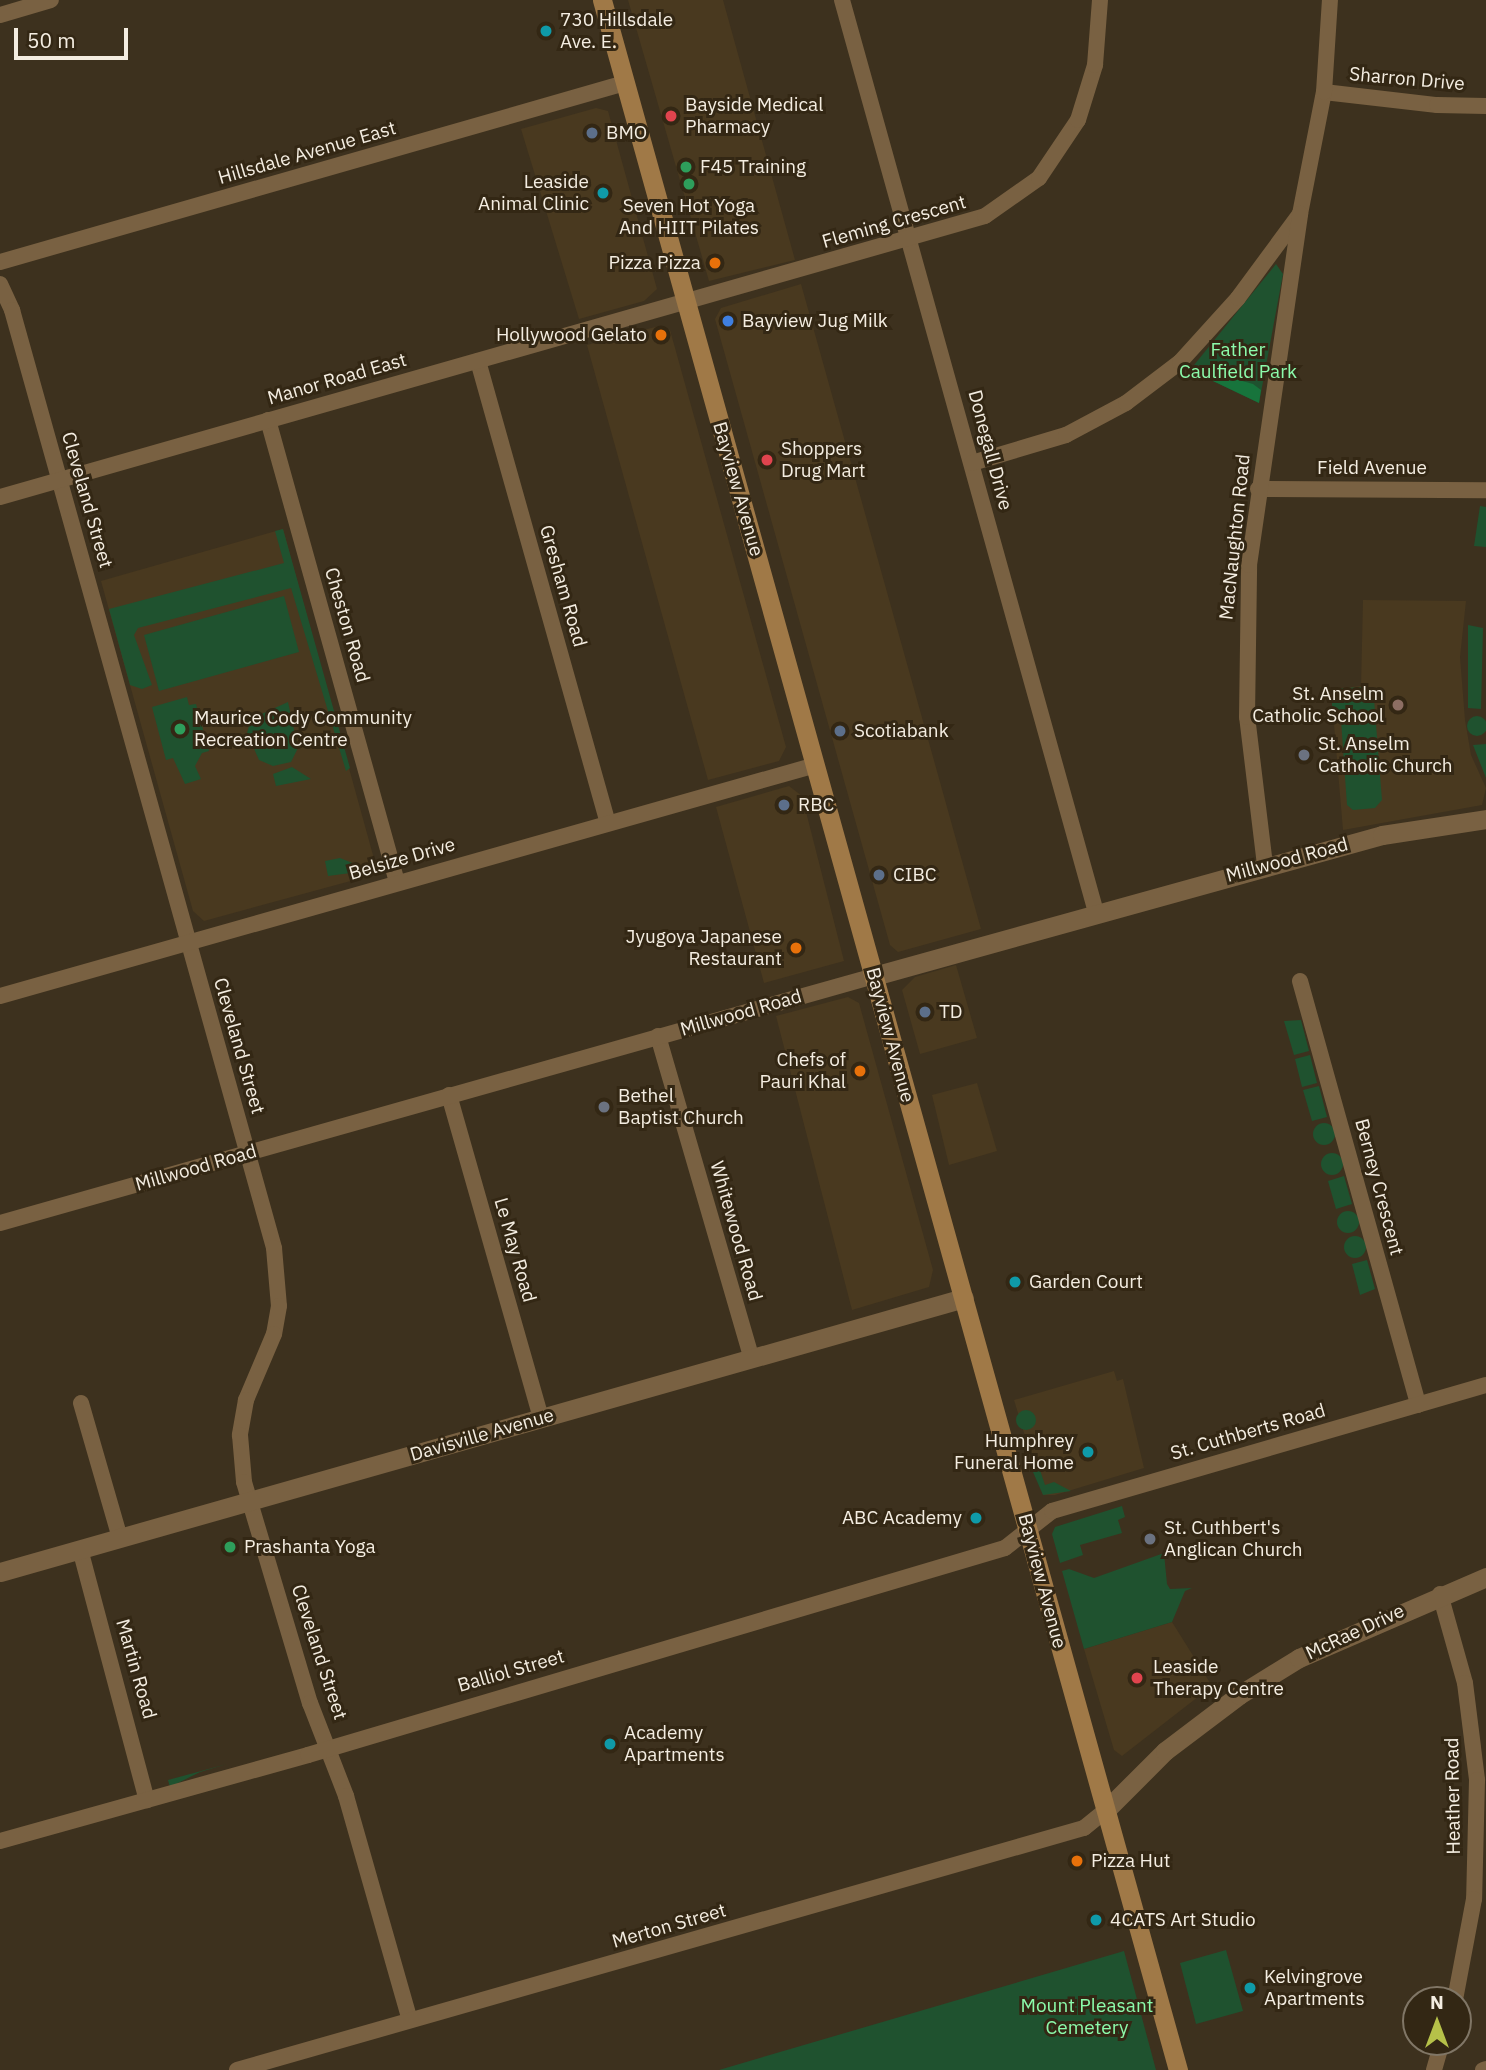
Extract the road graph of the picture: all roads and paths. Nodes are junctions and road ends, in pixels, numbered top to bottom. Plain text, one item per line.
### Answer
1 (51, 0) edge
2 (602, 0) edge
3 (842, 0) edge
4 (1100, 0) edge
5 (1330, 0) edge
6 (0, 15) edge
7 (625, 83) junction
8 (1324, 92) junction
9 (1486, 106) edge
10 (1300, 214) junction
11 (910, 240) junction
12 (0, 262) edge
13 (0, 284) edge
14 (687, 304) junction
15 (478, 361) junction
16 (268, 421) junction
17 (972, 463) junction
18 (59, 480) junction
19 (1258, 489) junction
20 (1486, 490) edge
21 (0, 497) edge
22 (816, 765) junction
23 (1486, 819) edge
24 (608, 823) junction
25 (1265, 865) junction
26 (397, 882) junction
27 (1096, 912) junction
28 (188, 942) junction
29 (874, 976) junction
30 (1300, 981) dead end
31 (0, 996) edge
32 (657, 1036) junction
33 (449, 1095) junction
34 (248, 1153) junction
35 (0, 1223) edge
36 (964, 1298) junction
37 (751, 1357) junction
38 (1486, 1385) edge
39 (81, 1403) dead end
40 (1418, 1405) junction
41 (541, 1417) junction
42 (249, 1503) junction
43 (1028, 1531) junction
44 (120, 1538) junction
45 (80, 1549) junction
46 (0, 1572) edge
47 (1486, 1577) edge
48 (1440, 1594) junction
49 (328, 1749) junction
50 (148, 1800) junction
51 (1105, 1811) junction
52 (0, 1841) edge
53 (1458, 1986) edge
54 (410, 2020) junction
55 (237, 2070) edge
56 (1178, 2070) edge

1 - 6 street
2 - 7 main road, Bayview Avenue
3 - 11 street, Donegall Drive
4 - 11 street, Fleming Crescent
5 - 8 street, MacNaughton Road
7 - 12 street, Hillsdale Avenue East
7 - 14 main road, Bayview Avenue
8 - 9 street, Sharron Drive
8 - 10 street, MacNaughton Road
10 - 17 street
10 - 19 street, MacNaughton Road
11 - 14 street, Fleming Crescent
11 - 17 street, Donegall Drive
13 - 18 street, Cleveland Street
14 - 15 street, Manor Road East
14 - 22 main road, Bayview Avenue
15 - 16 street, Manor Road East
15 - 24 street, Gresham Road
16 - 18 street, Manor Road East
16 - 26 street, Cheston Road
17 - 27 street, Donegall Drive
18 - 21 street, Manor Road East
18 - 28 street, Cleveland Street
19 - 20 street, Field Avenue
19 - 25 street, MacNaughton Road
22 - 24 street, Belsize Drive
22 - 29 main road, Bayview Avenue
23 - 25 street, Millwood Road
24 - 26 street, Belsize Drive
25 - 27 street, Millwood Road
26 - 28 street, Belsize Drive
27 - 29 street, Millwood Road
28 - 31 street, Belsize Drive
28 - 34 street, Cleveland Street
29 - 32 street, Millwood Road
29 - 36 main road, Bayview Avenue
30 - 40 street, Berney Crescent
32 - 33 street, Millwood Road
32 - 37 street, Whitewood Road
33 - 34 street, Millwood Road
33 - 41 street, Le May Road
34 - 35 street, Millwood Road
34 - 42 street, Cleveland Street
36 - 37 street, Davisville Avenue
36 - 43 main road, Bayview Avenue
37 - 41 street, Davisville Avenue
38 - 40 street, St. Cuthberts Road
39 - 44 street
40 - 43 street, St. Cuthberts Road
41 - 42 street, Davisville Avenue
42 - 44 street, Davisville Avenue
42 - 49 street, Cleveland Street
43 - 49 street, Balliol Street
43 - 51 main road, Bayview Avenue
44 - 45 street, Davisville Avenue
45 - 46 street, Davisville Avenue
45 - 50 street, Martin Road
47 - 48 street, McRae Drive
48 - 51 street, McRae Drive
48 - 53 street, Heather Road
49 - 50 street, Balliol Street
49 - 54 street, Cleveland Street
50 - 52 street, Balliol Street
51 - 54 street, Merton Street
51 - 56 main road, Bayview Avenue
54 - 55 street, Merton Street

